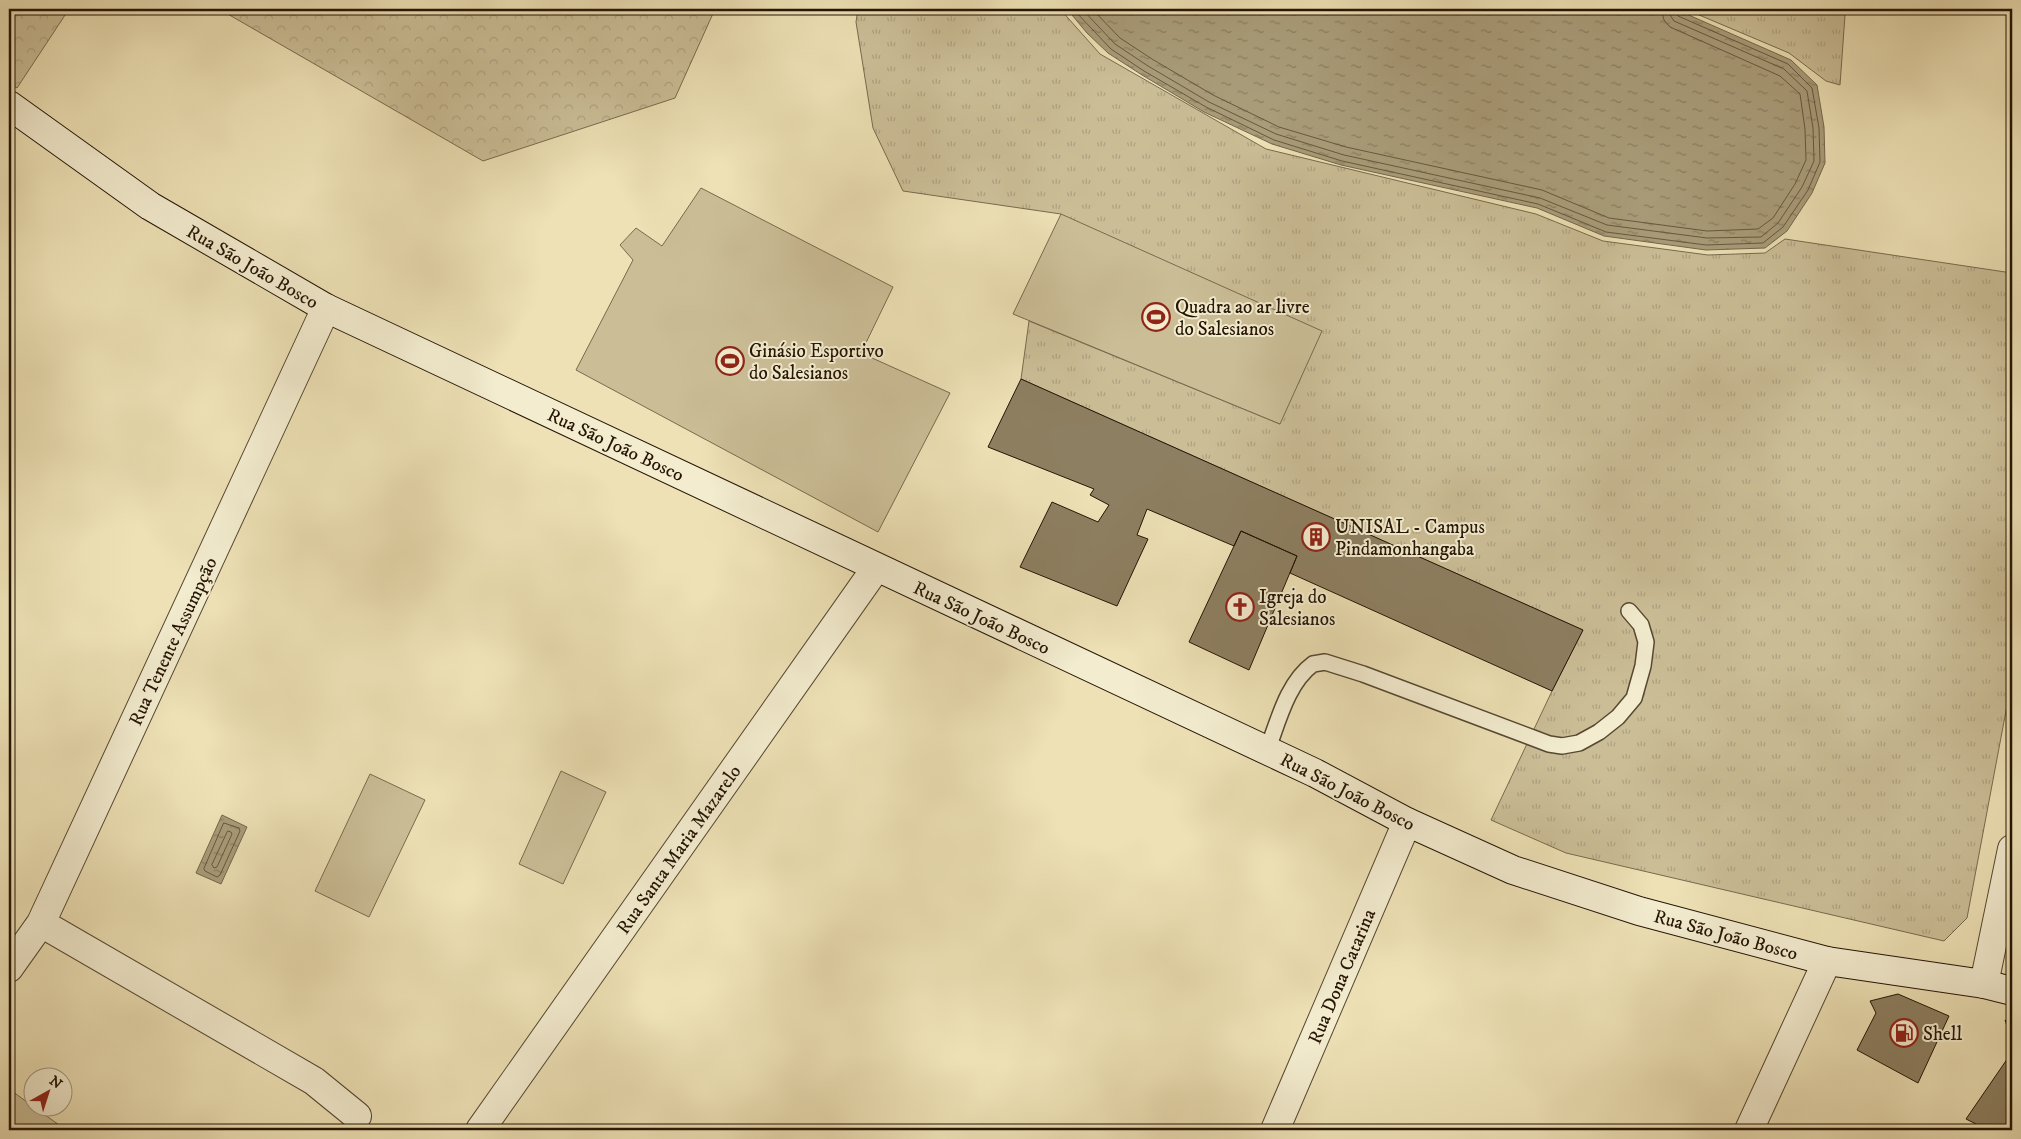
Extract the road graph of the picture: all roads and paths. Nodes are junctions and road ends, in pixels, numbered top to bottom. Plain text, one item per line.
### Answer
1 (9, 105) edge
2 (326, 308) junction
3 (876, 568) junction
4 (1629, 612) dead end
5 (1267, 751) junction
6 (1407, 822) junction
7 (2012, 849) edge
8 (41, 923) junction
9 (1827, 961) junction
10 (9, 968) edge
11 (1984, 984) junction
12 (2012, 991) edge
13 (357, 1116) dead end
14 (480, 1130) edge
15 (1275, 1130) edge
16 (1749, 1130) edge

1 - 2 street, Rua São João Bosco
2 - 3 street, Rua São João Bosco
2 - 8 street, Rua Tenente Assumpção
3 - 5 street, Rua São João Bosco
3 - 14 street, Rua Santa Maria Mazarelo
4 - 5 lane
5 - 6 street, Rua São João Bosco
6 - 9 street, Rua São João Bosco
6 - 15 street, Rua Dona Catarina
7 - 11 street
8 - 10 street, Rua Tenente Assumpção
8 - 13 street
9 - 11 street, Rua São João Bosco
9 - 16 street
11 - 12 street, Rua São João Bosco

